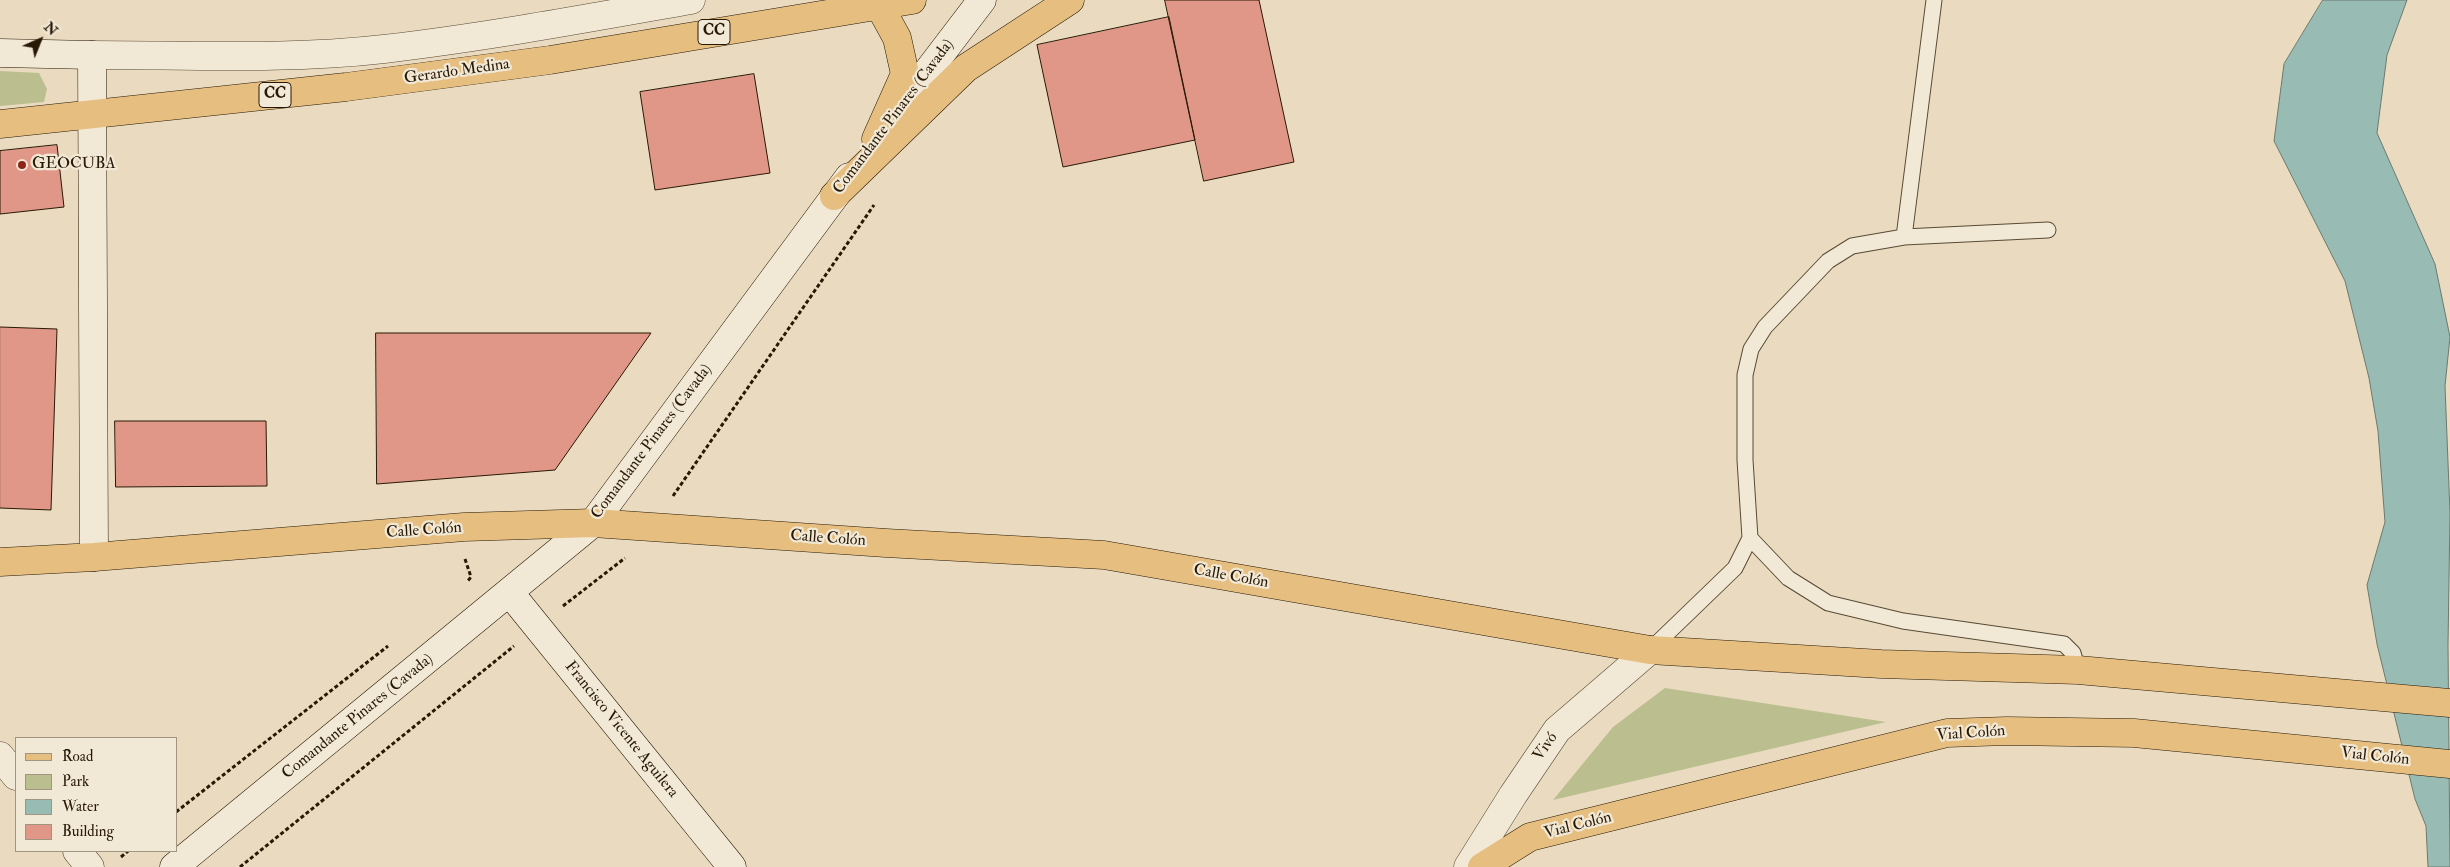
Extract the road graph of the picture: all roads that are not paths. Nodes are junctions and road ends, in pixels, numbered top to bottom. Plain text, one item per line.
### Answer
1 (691, 0) edge
2 (912, 0) edge
3 (982, 0) edge
4 (1070, 0) edge
5 (1934, 0) edge
6 (879, 5) junction
7 (557, 12) edge
8 (0, 54) edge
9 (92, 56) junction
10 (564, 56) junction
11 (93, 113) junction
12 (0, 124) edge
13 (876, 139) junction
14 (834, 196) junction
15 (2048, 230) dead end
16 (1904, 237) junction
17 (593, 524) junction
18 (1750, 538) junction
19 (94, 557) junction
20 (0, 562) edge
21 (510, 593) junction
22 (1650, 650) junction
23 (2078, 670) junction
24 (2450, 703) edge
25 (0, 756) edge
26 (2450, 764) edge
27 (15, 775) edge
28 (77, 852) edge
29 (90, 867) edge
30 (174, 867) edge
31 (732, 867) edge
32 (1468, 867) edge
33 (1482, 867) edge

1 - 7 street, Gerardo Medina
2 - 6 main road, Gerardo Medina / CC
3 - 13 street, Comandante Pinares (Cavada)
4 - 14 main road
5 - 16 lane
6 - 10 main road, Gerardo Medina / CC
6 - 13 main road
7 - 9 street, Gerardo Medina
7 - 10 street
8 - 9 street, Gerardo Medina
9 - 11 street
10 - 11 main road, Gerardo Medina / CC
11 - 12 main road, Gerardo Medina / CC
11 - 19 street
13 - 14 street, Comandante Pinares (Cavada)
14 - 17 street, Comandante Pinares (Cavada)
15 - 16 lane
16 - 18 lane
17 - 19 main road, Calle Colón
17 - 21 street, Comandante Pinares (Cavada)
17 - 22 main road, Calle Colón
18 - 22 lane
18 - 23 lane
19 - 20 main road, Calle Colón
21 - 30 street, Comandante Pinares (Cavada)
21 - 31 street, Francisco Vicente Aguilera
22 - 23 main road
22 - 32 street, Vivó
23 - 24 main road
25 - 27 street
26 - 33 main road, Vial Colón
28 - 29 street

